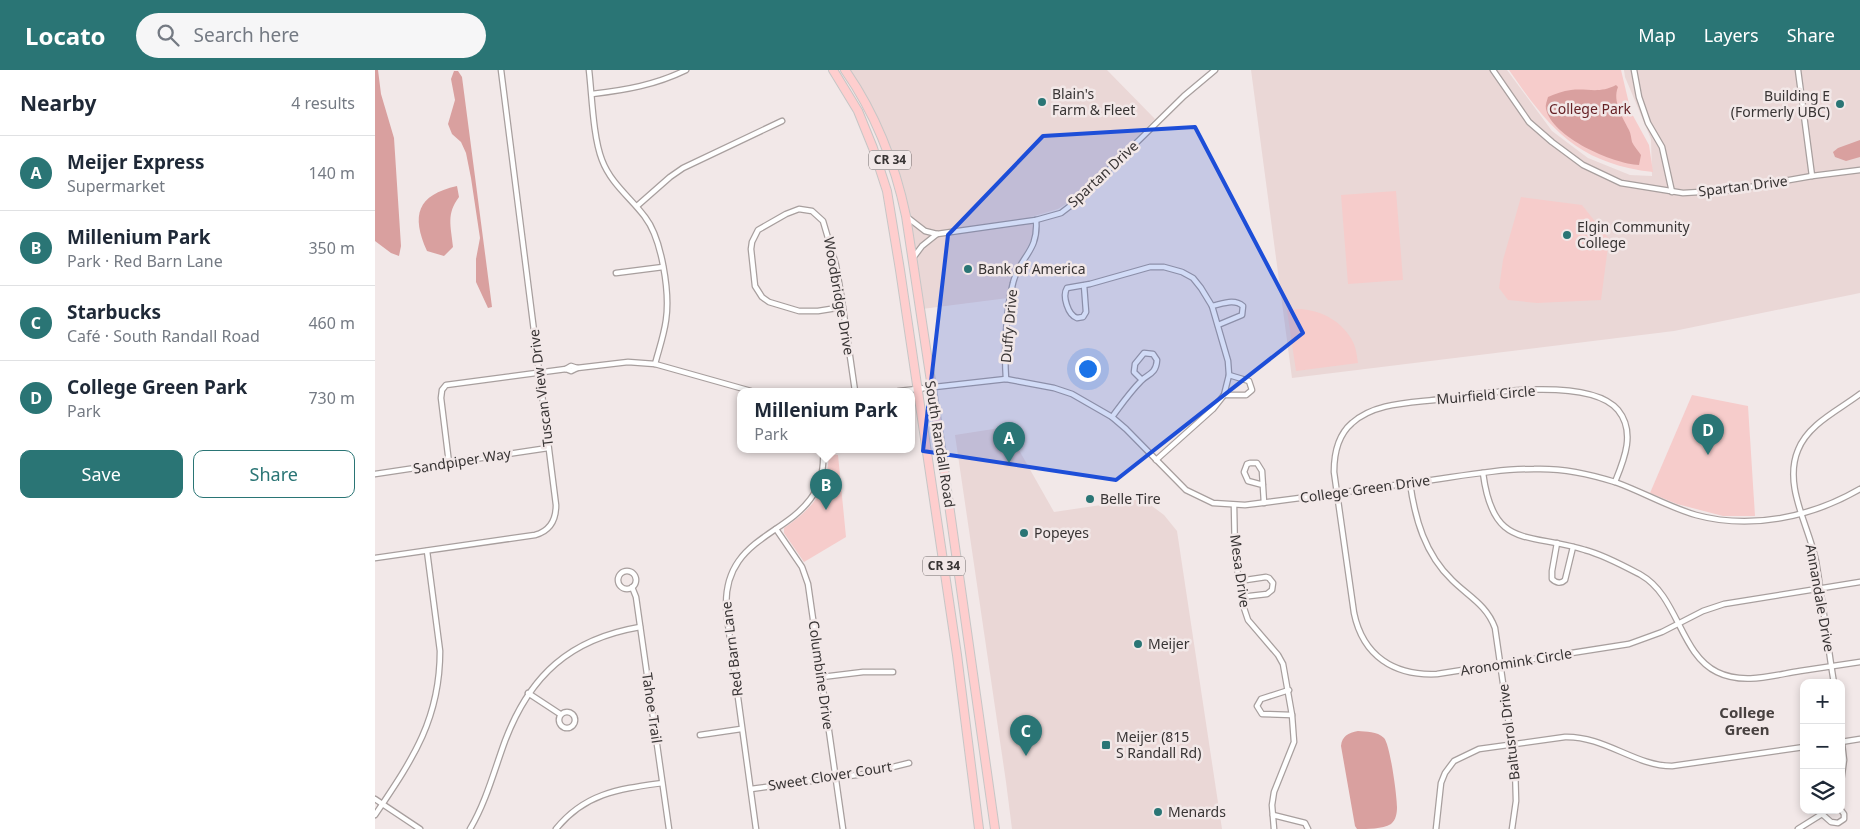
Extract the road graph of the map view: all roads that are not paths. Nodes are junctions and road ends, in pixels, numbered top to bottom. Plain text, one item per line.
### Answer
1 (501, 70) edge
2 (589, 70) edge
3 (686, 70) edge
4 (833, 70) edge
5 (845, 70) edge
6 (1215, 70) edge
7 (1493, 70) edge
8 (1634, 70) edge
9 (1798, 70) edge
10 (592, 94) junction
11 (782, 121) dead end
12 (1860, 170) edge
13 (1812, 176) junction
14 (1671, 192) junction
15 (637, 206) junction
16 (906, 216) junction
17 (1036, 220) junction
18 (937, 234) junction
19 (912, 258) junction
20 (663, 267) junction
21 (616, 274) dead end
22 (1084, 285) junction
23 (1212, 306) junction
24 (843, 307) junction
25 (1218, 325) junction
26 (655, 364) junction
27 (539, 372) junction
28 (1229, 375) junction
29 (1006, 379) junction
30 (1141, 380) junction
31 (931, 386) junction
32 (740, 388) edge
33 (855, 388) edge
34 (917, 388) junction
35 (1860, 394) edge
36 (1224, 395) junction
37 (1112, 417) junction
38 (548, 448) junction
39 (823, 453) edge
40 (1155, 460) junction
41 (449, 463) junction
42 (1483, 473) junction
43 (375, 474) edge
44 (1615, 482) junction
45 (1410, 483) junction
46 (1263, 485) junction
47 (1860, 489) edge
48 (1337, 493) junction
49 (1264, 503) junction
50 (1233, 506) junction
51 (1802, 513) junction
52 (776, 529) junction
53 (1557, 543) junction
54 (1573, 547) junction
55 (427, 551) junction
56 (375, 558) edge
57 (1239, 581) junction
58 (1860, 582) edge
59 (632, 587) dead end
60 (1820, 588) junction
61 (1241, 597) junction
62 (1679, 622) junction
63 (640, 626) junction
64 (1860, 662) edge
65 (1501, 664) junction
66 (1831, 666) junction
67 (893, 672) dead end
68 (822, 677) junction
69 (1833, 679) edge
70 (1289, 690) junction
71 (529, 693) junction
72 (560, 714) dead end
73 (1292, 715) junction
74 (741, 728) junction
75 (700, 735) dead end
76 (1860, 739) edge
77 (1845, 742) edge
78 (1513, 744) junction
79 (1800, 748) edge
80 (909, 763) dead end
81 (835, 777) junction
82 (662, 783) junction
83 (751, 789) junction
84 (375, 799) edge
85 (382, 804) junction
86 (1821, 814) edge
87 (1825, 814) edge
88 (1844, 814) edge
89 (375, 815) edge
90 (1273, 815) junction
91 (420, 829) edge
92 (470, 829) edge
93 (556, 829) edge
94 (669, 829) edge
95 (756, 829) edge
96 (843, 829) edge
97 (979, 829) edge
98 (995, 829) edge
99 (1274, 829) edge
100 (1307, 829) edge
101 (1436, 829) edge
102 (1512, 829) edge
103 (1798, 829) edge

1 - 27 street, Tuscan View Drive
2 - 10 street
3 - 10 street
4 - 34 main road, South Randall Road / CR 34
5 - 16 main road, South Randall Road / CR 34
6 - 17 street, Spartan Drive
7 - 14 street, Spartan Drive
8 - 14 street
9 - 13 street
10 - 15 street
11 - 15 street
12 - 13 street, Spartan Drive
13 - 14 street, Spartan Drive
15 - 20 street
16 - 18 street
16 - 19 main road, South Randall Road / CR 34
17 - 18 street, Spartan Drive
17 - 29 street, Duffy Drive
18 - 19 street
19 - 31 main road, South Randall Road / CR 34
20 - 21 street
20 - 26 street
22 - 22 street
22 - 23 street
23 - 25 street
23 - 25 street
24 - 24 street, Woodbridge Drive
24 - 33 street, Woodbridge Drive
25 - 28 street
26 - 27 street
26 - 32 street
27 - 38 street, Tuscan View Drive
27 - 41 street
28 - 36 street
28 - 36 street
29 - 31 street, College Green Drive
29 - 37 street, College Green Drive
30 - 30 street
30 - 37 street
31 - 34 street, College Green Drive
31 - 98 main road, South Randall Road / CR 34
34 - 97 main road, South Randall Road / CR 34
35 - 51 street, Annandale Drive
36 - 40 street
37 - 40 street, College Green Drive
38 - 41 street, Sandpiper Way
38 - 55 street, Tuscan View Drive
39 - 52 street, Red Barn Lane
40 - 50 street, College Green Drive
41 - 43 street, Sandpiper Way
42 - 44 street, College Green Drive
42 - 45 street, College Green Drive
42 - 53 street
44 - 48 street, Muirfield Circle
44 - 51 street, College Green Drive
45 - 48 street, College Green Drive
45 - 65 street, Baltusrol Drive
46 - 46 street
46 - 49 street
47 - 51 street, College Green Drive
48 - 49 street, College Green Drive
48 - 65 street, Aronomink Circle
49 - 50 street, College Green Drive
50 - 57 street, Mesa Drive
51 - 60 street, Annandale Drive
52 - 68 street, Columbine Drive
52 - 74 street, Red Barn Lane
53 - 54 street
53 - 54 street
54 - 62 street
55 - 56 street, Tuscan View Drive
55 - 85 street
57 - 61 street, Mesa Drive
57 - 61 street
58 - 60 street, Aronomink Circle
59 - 63 street, Tahoe Trail
60 - 62 street, Aronomink Circle
60 - 66 street, Annandale Drive
61 - 70 street, Mesa Drive
62 - 65 street, Aronomink Circle
62 - 66 street
63 - 71 street
63 - 82 street, Tahoe Trail
64 - 66 street
65 - 78 street, Baltusrol Drive
66 - 69 street, Annandale Drive
67 - 68 street
68 - 81 street, Columbine Drive
70 - 73 street, Mesa Drive
70 - 73 street
71 - 72 street
71 - 92 street
73 - 90 street, Mesa Drive
74 - 75 street
74 - 83 street, Red Barn Lane
76 - 77 street
78 - 79 street
78 - 101 street
78 - 102 street, Baltusrol Drive
80 - 81 street, Sweet Clover Court
81 - 83 street, Sweet Clover Court
81 - 96 street, Columbine Drive
82 - 93 street
82 - 94 street, Tahoe Trail
83 - 95 street, Red Barn Lane
84 - 85 street
85 - 89 street
85 - 91 street
86 - 103 street
87 - 88 street
90 - 99 street, Mesa Drive
90 - 100 street

